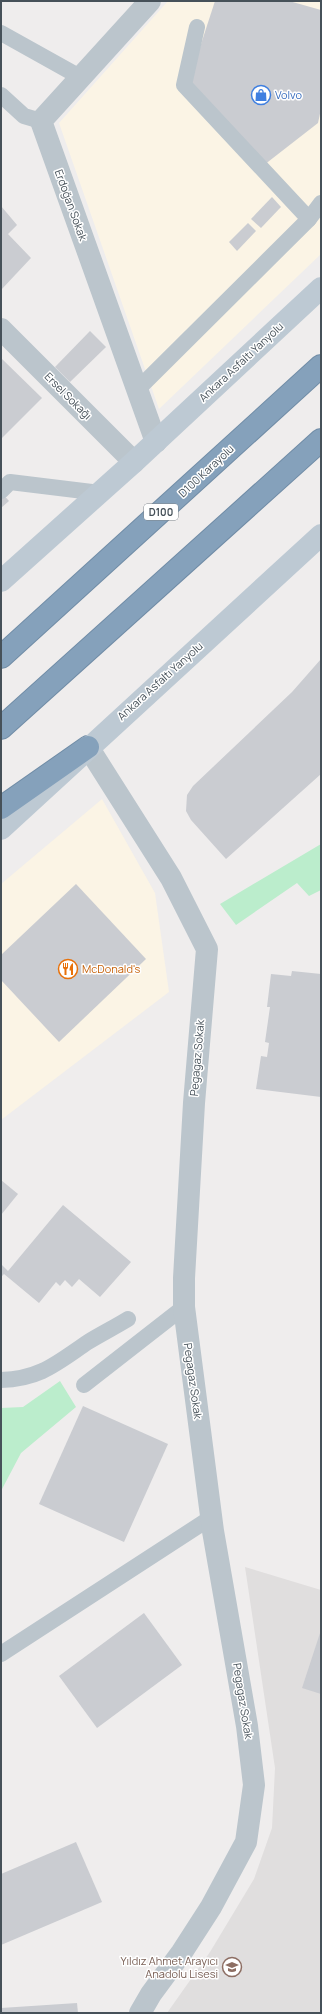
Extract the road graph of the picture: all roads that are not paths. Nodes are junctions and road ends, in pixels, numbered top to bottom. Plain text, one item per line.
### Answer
1 (150, 1) edge
2 (197, 27) dead end
3 (1, 33) edge
4 (80, 78) junction
5 (1, 96) edge
6 (41, 121) junction
7 (321, 203) edge
8 (309, 219) junction
9 (321, 288) edge
10 (1, 329) edge
11 (321, 366) edge
12 (137, 390) junction
13 (321, 440) edge
14 (156, 442) junction
15 (134, 462) junction
16 (1, 491) edge
17 (100, 493) junction
18 (321, 535) edge
19 (1, 582) edge
20 (1, 657) edge
21 (1, 728) edge
22 (88, 747) junction
23 (1, 808) edge
24 (1, 829) edge
25 (184, 1307) junction
26 (128, 1319) dead end
27 (1, 1380) edge
28 (84, 1385) dead end
29 (212, 1517) junction
30 (1, 1654) edge
31 (140, 2013) edge

1 - 4 street
2 - 8 lane
3 - 4 lane
4 - 6 street
5 - 6 lane
6 - 12 street, Erdoğan Sokak
7 - 8 lane
8 - 12 lane
9 - 14 main road, Ankara Asfaltı Yanyolu
10 - 15 street, Ersel Sokağı
11 - 20 highway, D100 Karayolu / D100
12 - 14 street, Erdoğan Sokak
13 - 21 highway
14 - 15 main road, Ankara Asfaltı Yanyolu
15 - 17 main road, Ankara Asfaltı Yanyolu
16 - 17 lane
17 - 19 main road, Ankara Asfaltı Yanyolu
18 - 22 main road, Ankara Asfaltı Yanyolu
22 - 23 highway
22 - 24 main road, Ankara Asfaltı Yanyolu
22 - 25 street, Pegagaz Sokak
25 - 28 lane
25 - 29 street, Pegagaz Sokak
26 - 27 lane
29 - 30 lane
29 - 31 street, Pegagaz Sokak

